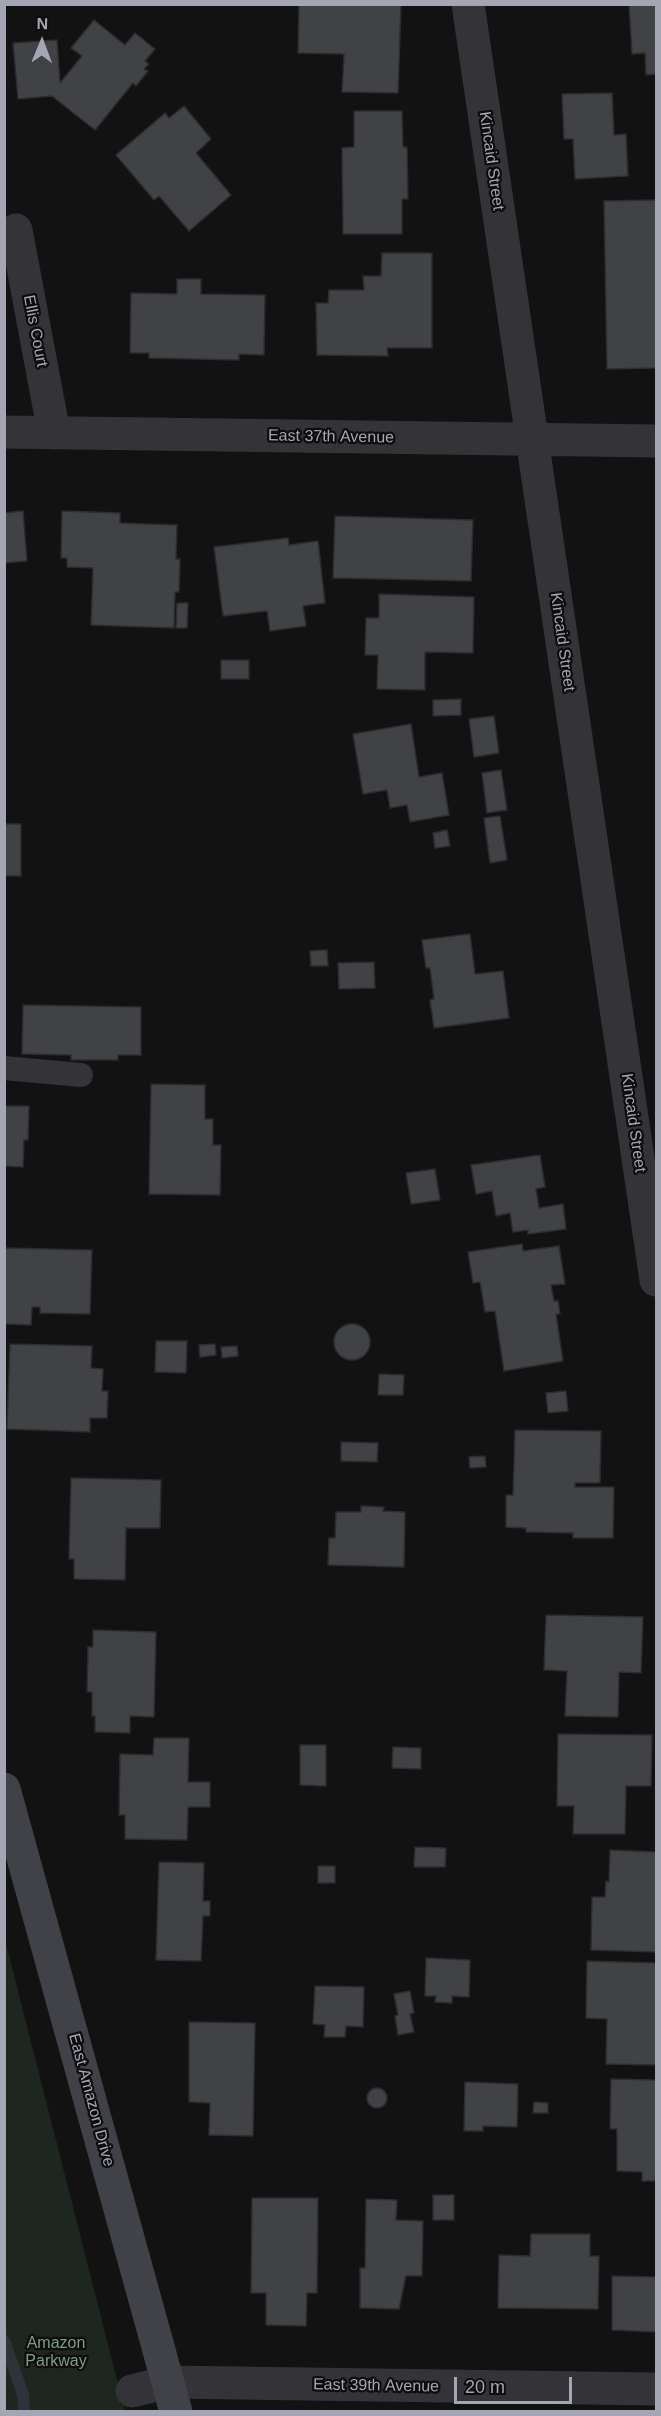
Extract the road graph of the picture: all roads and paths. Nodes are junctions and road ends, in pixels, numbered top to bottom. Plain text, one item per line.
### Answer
1 (468, 4) edge
2 (16, 230) dead end
3 (4, 432) edge
4 (54, 432) junction
5 (532, 440) junction
6 (657, 441) edge
7 (4, 1068) edge
8 (81, 1075) dead end
9 (657, 1280) edge
10 (4, 1789) edge
11 (657, 2389) edge
12 (132, 2391) dead end
13 (172, 2397) edge

1 - 5 street, Kincaid Street
2 - 4 street, Ellis Court
3 - 4 street, East 37th Avenue
4 - 5 street, East 37th Avenue
5 - 6 street, East 37th Avenue
5 - 9 street, Kincaid Street
7 - 8 lane
10 - 13 street, East Amazon Drive
11 - 13 street, East 39th Avenue
12 - 13 street, East 39th Avenue

